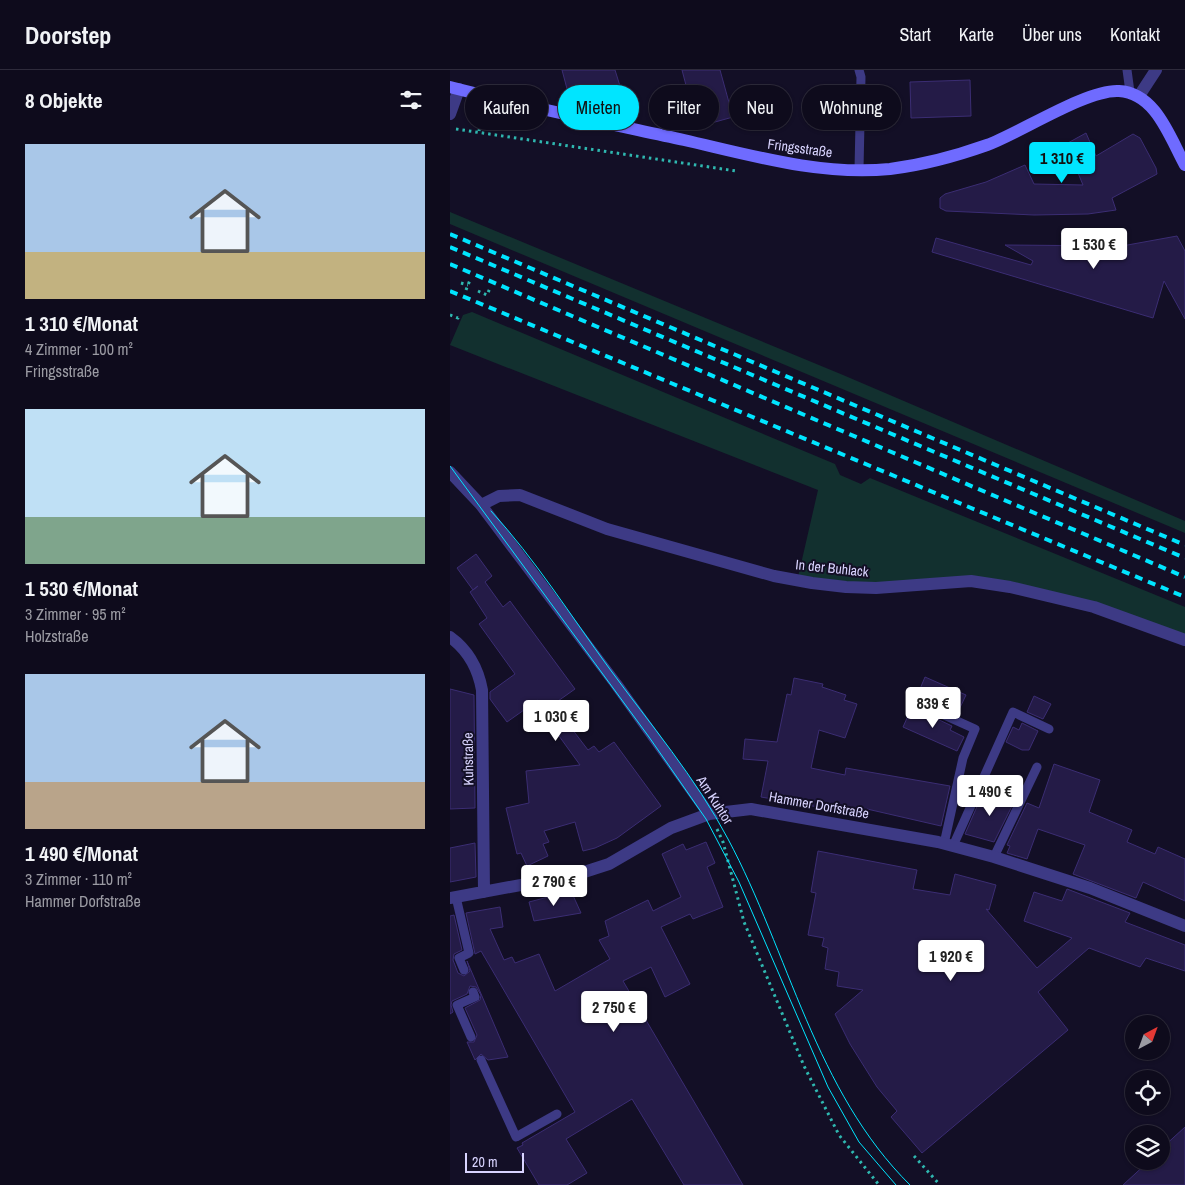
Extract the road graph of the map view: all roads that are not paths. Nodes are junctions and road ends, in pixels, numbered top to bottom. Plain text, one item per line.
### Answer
1 (859, 70) edge
2 (1127, 70) edge
3 (1156, 70) edge
4 (454, 88) edge
5 (1134, 94) junction
6 (450, 114) edge
7 (1185, 165) edge
8 (859, 169) junction
9 (450, 472) edge
10 (481, 505) junction
11 (450, 637) edge
12 (1185, 640) edge
13 (915, 702) dead end
14 (1049, 729) dead end
15 (1037, 767) dead end
16 (709, 814) junction
17 (949, 845) junction
18 (994, 857) junction
19 (484, 892) junction
20 (453, 898) edge
21 (1185, 926) edge
22 (464, 970) dead end
23 (473, 992) dead end
24 (471, 1037) dead end
25 (481, 1060) dead end
26 (558, 1114) dead end

1 - 8 lane
2 - 5 lane
3 - 5 street
4 - 6 street
4 - 8 street, Fringsstraße
5 - 7 street
5 - 8 street, Fringsstraße
9 - 10 street, Am Kuhtor
10 - 12 street, In der Buhlack
10 - 16 street, Am Kuhtor
11 - 19 street, Kuhstraße
13 - 17 lane
14 - 17 lane
15 - 18 lane
16 - 17 street, Hammer Dorfstraße
16 - 19 street, Hammer Dorfstraße
17 - 18 street, Hammer Dorfstraße
18 - 21 street, Hammer Dorfstraße
19 - 20 street, Hammer Dorfstraße
20 - 22 lane
23 - 24 lane
25 - 26 lane

